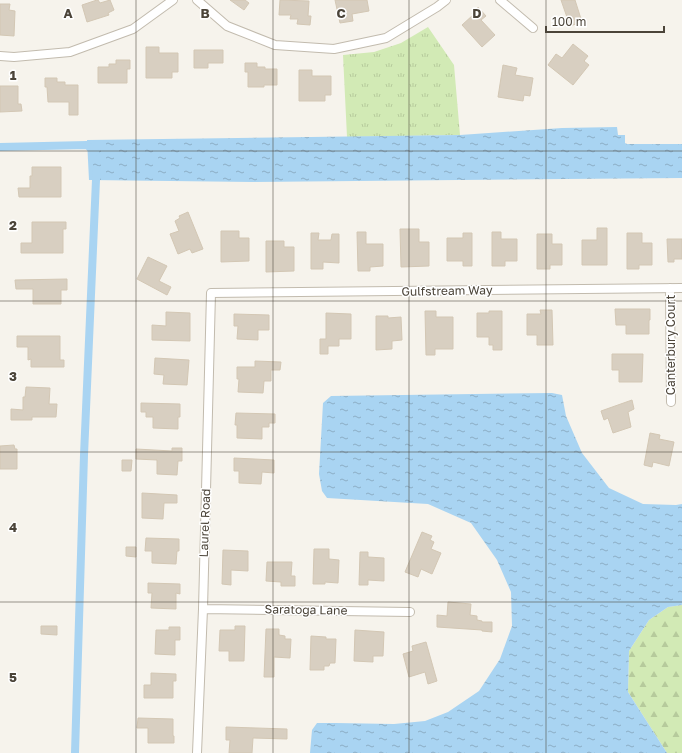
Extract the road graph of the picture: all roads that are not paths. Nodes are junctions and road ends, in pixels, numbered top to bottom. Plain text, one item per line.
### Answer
1 (173, 0) edge
2 (197, 0) edge
3 (446, 0) edge
4 (500, 0) edge
5 (533, 28) dead end
6 (0, 56) edge
7 (670, 288) junction
8 (682, 288) edge
9 (212, 294) joint
10 (671, 402) dead end
11 (203, 609) junction
12 (410, 612) dead end
13 (197, 753) edge

1 - 6 street
2 - 3 street
4 - 5 street
7 - 8 street, Gulfstream Way
7 - 9 street, Gulfstream Way
7 - 10 street, Canterbury Court
9 - 11 street, Laurel Road
11 - 12 street, Saratoga Lane
11 - 13 street, Laurel Road

